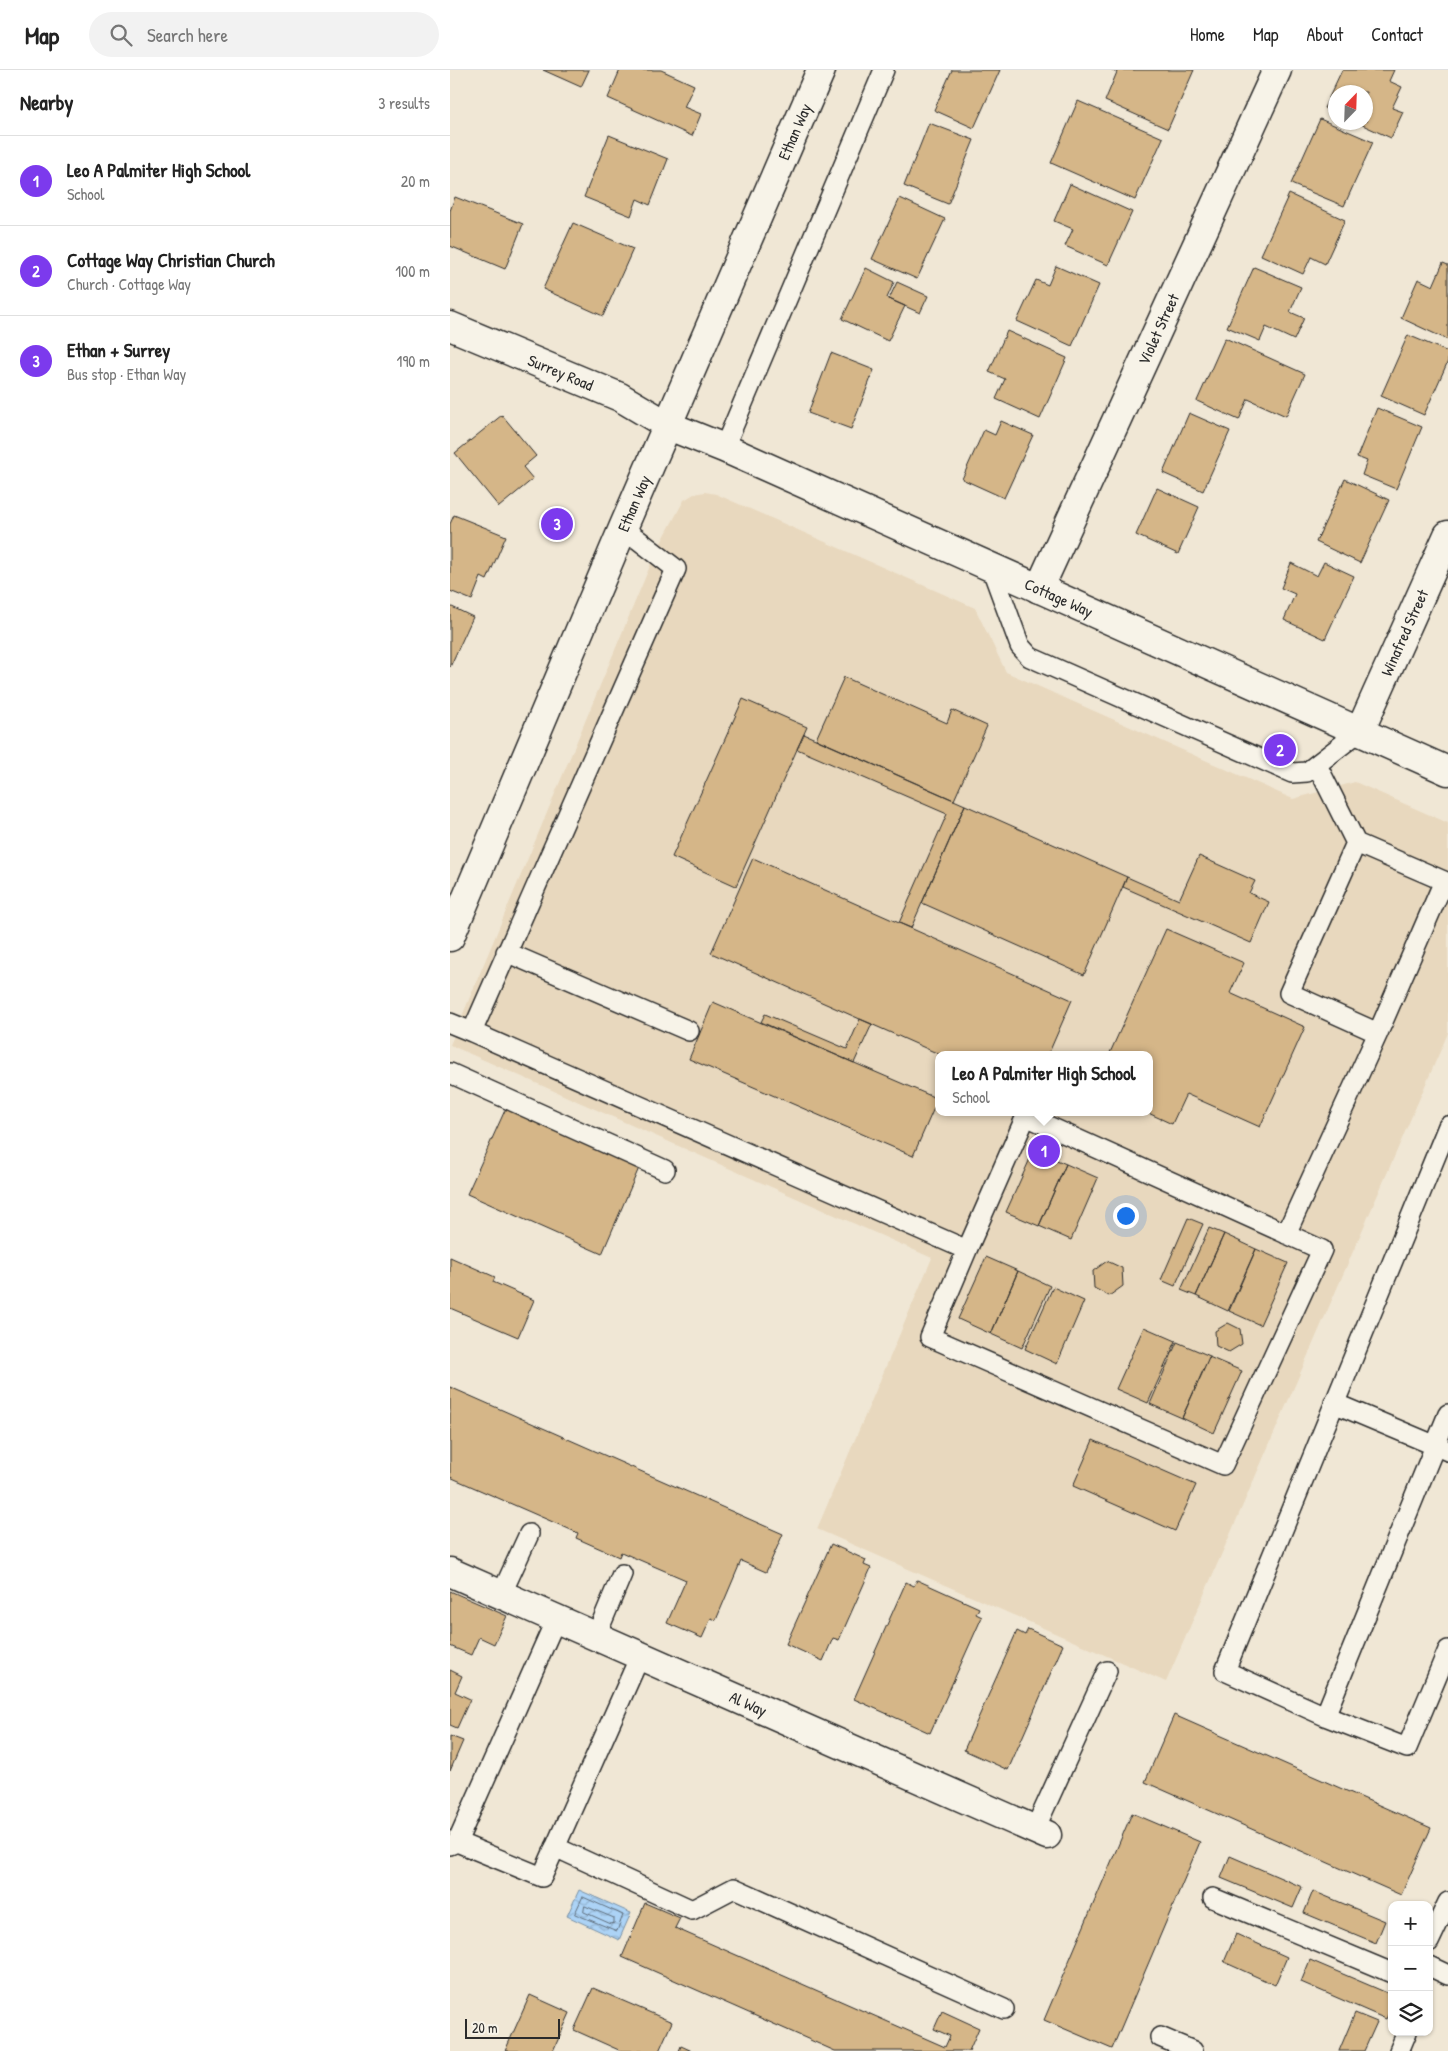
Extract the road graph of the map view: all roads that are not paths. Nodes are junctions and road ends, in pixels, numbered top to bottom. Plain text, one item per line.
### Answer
1 (821, 70) edge
2 (884, 70) edge
3 (1277, 70) edge
4 (450, 326) edge
5 (669, 426) junction
6 (724, 448) junction
7 (622, 528) junction
8 (1448, 535) edge
9 (991, 567) junction
10 (1039, 589) junction
11 (1360, 731) junction
12 (1317, 765) junction
13 (1448, 771) edge
14 (1356, 843) junction
15 (450, 937) edge
16 (506, 952) junction
17 (450, 1023) edge
18 (689, 1031) dead end
19 (472, 1032) junction
20 (1378, 1033) junction
21 (450, 1073) edge
22 (1448, 1126) edge
23 (665, 1170) dead end
24 (1286, 1234) junction
25 (967, 1250) junction
26 (1334, 1403) junction
27 (1448, 1414) edge
28 (1442, 1449) edge
29 (528, 1534) dead end
30 (450, 1572) edge
31 (622, 1574) dead end
32 (501, 1595) junction
33 (556, 1618) junction
34 (596, 1636) junction
35 (1448, 1650) edge
36 (640, 1656) junction
37 (1107, 1671) dead end
38 (1325, 1716) junction
39 (1041, 1832) joint
40 (454, 1843) edge
41 (555, 1846) junction
42 (1213, 1898) dead end
43 (1448, 1902) edge
44 (1433, 1934) edge
45 (1433, 1968) edge
46 (1388, 1971) edge
47 (1448, 1975) edge
48 (1004, 2009) dead end
49 (1405, 2036) edge
50 (1160, 2037) dead end
51 (1192, 2051) edge
52 (1399, 2051) edge

1 - 5 street, Ethan Way
2 - 6 lane
3 - 10 street, Violet Street
4 - 5 street, Surrey Road
5 - 6 street, Cottage Way
5 - 7 street, Ethan Way
6 - 9 street, Cottage Way
7 - 15 street, Ethan Way
7 - 16 lane
8 - 11 street, Winafred Street
9 - 10 street, Cottage Way
9 - 12 lane
10 - 11 street, Cottage Way
11 - 12 lane
11 - 13 street, Cottage Way
12 - 14 lane
14 - 20 lane
14 - 20 lane
16 - 18 lane
16 - 19 lane
17 - 19 lane
19 - 25 lane
20 - 24 lane
21 - 23 lane
22 - 26 lane
24 - 25 lane
24 - 25 lane
26 - 28 lane
26 - 38 lane
27 - 28 lane
28 - 38 lane
29 - 32 lane
30 - 32 street, Al Way
31 - 34 lane
32 - 33 street, Al Way
33 - 34 street, Al Way
33 - 40 lane
34 - 36 street, Al Way
35 - 38 lane
36 - 39 street, Al Way
36 - 41 lane
37 - 39 lane
40 - 41 lane
41 - 48 lane
42 - 46 lane
43 - 44 lane
45 - 47 lane
49 - 52 lane
50 - 51 lane

